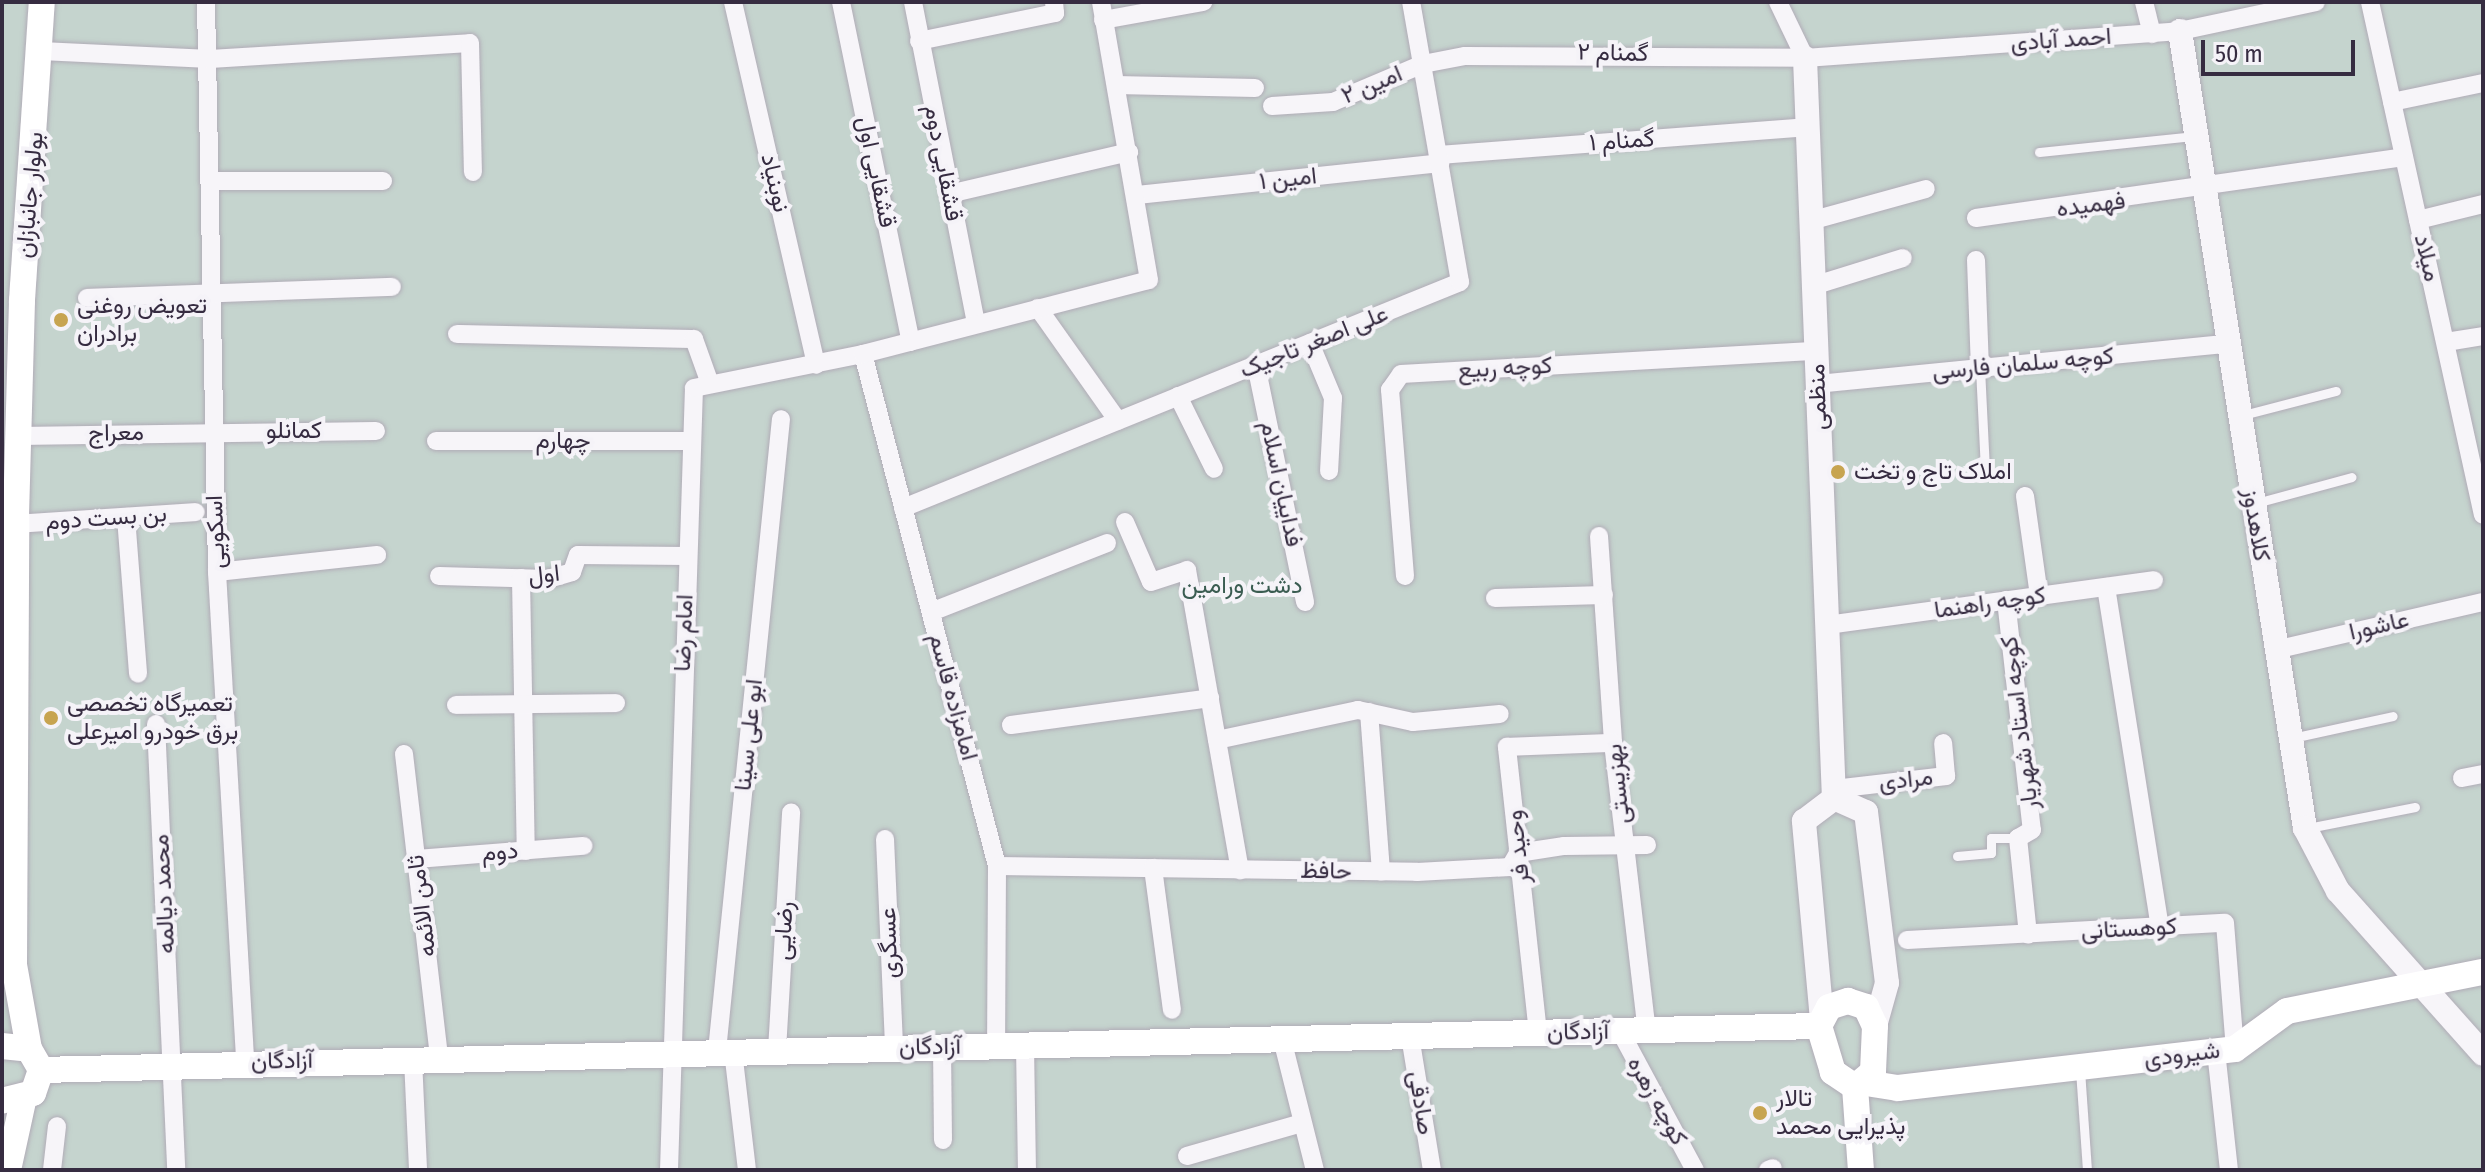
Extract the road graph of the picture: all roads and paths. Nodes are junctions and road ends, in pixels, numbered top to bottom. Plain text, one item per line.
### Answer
1 (42, 2) edge
2 (206, 2) edge
3 (733, 2) edge
4 (841, 2) edge
5 (913, 2) edge
6 (1054, 2) edge
7 (1203, 2) edge
8 (1411, 2) edge
9 (1778, 2) edge
10 (2144, 2) edge
11 (2316, 2) edge
12 (2370, 2) edge
13 (1102, 11) edge
14 (2180, 31) junction
15 (2152, 34) junction
16 (919, 41) junction
17 (41, 51) junction
18 (1805, 58) junction
19 (210, 59) junction
20 (1423, 64) junction
21 (2483, 83) edge
22 (1116, 85) junction
23 (1255, 88) dead end
24 (2392, 102) junction
25 (1272, 106) dead end
26 (1807, 127) junction
27 (2196, 135) junction
28 (1129, 152) junction
29 (2039, 152) dead end
30 (2404, 157) junction
31 (1439, 159) junction
32 (473, 172) dead end
33 (214, 181) junction
34 (383, 181) dead end
35 (1926, 189) dead end
36 (2205, 191) junction
37 (949, 194) junction
38 (1137, 195) junction
39 (2483, 204) edge
40 (1976, 218) dead end
41 (2418, 220) junction
42 (1810, 221) junction
43 (1903, 258) dead end
44 (1976, 260) dead end
45 (1813, 286) junction
46 (392, 287) dead end
47 (87, 298) dead end
48 (211, 299) junction
49 (1038, 308) junction
50 (976, 324) junction
51 (457, 334) dead end
52 (2483, 336) edge
53 (911, 342) junction
54 (2446, 342) junction
55 (1310, 343) junction
56 (2228, 344) junction
57 (1816, 351) junction
58 (863, 354) junction
59 (816, 365) junction
60 (1256, 365) junction
61 (1980, 368) junction
62 (709, 381) junction
63 (1817, 384) junction
64 (2336, 391) dead end
65 (1178, 396) junction
66 (2240, 416) junction
67 (781, 419) dead end
68 (1118, 421) junction
69 (376, 431) dead end
70 (213, 432) junction
71 (18, 436) junction
72 (436, 441) dead end
73 (690, 441) junction
74 (1214, 469) dead end
75 (1985, 470) dead end
76 (1329, 471) dead end
77 (2352, 477) dead end
78 (2025, 496) dead end
79 (2253, 504) junction
80 (903, 508) junction
81 (196, 512) dead end
82 (2483, 515) edge
83 (126, 517) junction
84 (1125, 522) dead end
85 (16, 524) junction
86 (1599, 536) dead end
87 (1107, 543) dead end
88 (377, 555) dead end
89 (686, 556) junction
90 (217, 572) junction
91 (439, 576) dead end
92 (1405, 576) dead end
93 (521, 578) junction
94 (2154, 580) dead end
95 (2106, 587) junction
96 (1604, 595) junction
97 (2039, 596) junction
98 (1495, 598) dead end
99 (2006, 600) junction
100 (1305, 602) dead end
101 (2483, 602) edge
102 (931, 612) junction
103 (1827, 625) junction
104 (2275, 650) junction
105 (138, 674) dead end
106 (1210, 698) junction
107 (616, 703) dead end
108 (523, 704) junction
109 (456, 705) dead end
110 (1369, 712) junction
111 (1500, 714) dead end
112 (2393, 716) dead end
113 (156, 724) dead end
114 (1011, 725) dead end
115 (2289, 739) junction
116 (1217, 740) junction
117 (1613, 743) junction
118 (1943, 743) dead end
119 (404, 754) dead end
120 (2483, 774) edge
121 (2462, 778) dead end
122 (1834, 793) junction
123 (2415, 807) dead end
124 (791, 812) dead end
125 (2305, 828) junction
126 (2018, 838) junction
127 (885, 839) dead end
128 (1624, 842) junction
129 (1647, 845) dead end
130 (583, 846) dead end
131 (526, 851) junction
132 (1518, 853) junction
133 (1957, 856) dead end
134 (416, 859) junction
135 (997, 866) junction
136 (1153, 868) junction
137 (1240, 870) junction
138 (1381, 872) junction
139 (2160, 927) junction
140 (2028, 934) junction
141 (1907, 940) dead end
142 (14, 965) junction
143 (2483, 972) edge
144 (2419, 982) junction
145 (1172, 1010) dead end
146 (2, 1015) edge
147 (1821, 1023) junction
148 (1875, 1026) junction
149 (1620, 1031) junction
150 (1647, 1031) junction
151 (1538, 1033) junction
152 (1410, 1036) junction
153 (1282, 1039) junction
154 (996, 1045) junction
155 (1025, 1045) junction
156 (2, 1046) edge
157 (942, 1046) junction
158 (894, 1047) junction
159 (777, 1050) junction
160 (2226, 1050) junction
161 (725, 1051) junction
162 (670, 1052) junction
163 (2483, 1054) edge
164 (439, 1058) junction
165 (413, 1059) junction
166 (35, 1060) junction
167 (245, 1062) junction
168 (172, 1064) junction
169 (2080, 1066) junction
170 (1861, 1085) junction
171 (13, 1101) edge
172 (1302, 1123) junction
173 (57, 1126) dead end
174 (943, 1140) dead end
175 (1187, 1156) dead end
176 (8, 1170) edge
177 (52, 1170) edge
178 (176, 1170) edge
179 (418, 1170) edge
180 (669, 1170) edge
181 (747, 1170) edge
182 (1027, 1170) edge
183 (1315, 1170) edge
184 (1432, 1170) edge
185 (1695, 1170) edge
186 (1861, 1170) edge
187 (2087, 1170) edge
188 (2229, 1170) edge

1 - 17 main road, بولوار جانبازان
2 - 19 street, اسکویی
3 - 59 street, نوبنیاد
4 - 53 street, قشقایی اول
5 - 16 street, قشقایی دوم
6 - 16 street
7 - 13 street
8 - 20 street, علی اصغر تاجیک
9 - 18 street, منظمی
10 - 15 street
11 - 14 street, احمد آبادی
12 - 24 street, میلاد
13 - 22 street
14 - 15 street, احمد آبادی
14 - 27 street, کلاهدوز
15 - 18 street, احمد آبادی
16 - 37 street, قشقایی دوم
17 - 19 street
17 - 71 main road, بولوار جانبازان
18 - 20 street, گمنام ۲
18 - 26 street, منظمی
19 - 32 street
19 - 33 street, اسکویی
20 - 25 street, امین ۲
20 - 31 street, علی اصغر تاجیک
21 - 24 street
22 - 23 street
22 - 28 street
24 - 30 street, میلاد
26 - 31 street, گمنام ۱
26 - 42 street, منظمی
27 - 29 lane
27 - 36 street, کلاهدوز
28 - 37 street
28 - 38 street
30 - 36 street, فهمیده
30 - 41 street, میلاد
31 - 38 street, امین ۱
31 - 55 street, علی اصغر تاجیک
33 - 34 street
33 - 48 street, اسکویی
35 - 42 street
36 - 40 street, فهمیده
36 - 56 street, کلاهدوز
37 - 50 street, قشقایی دوم
38 - 49 street
39 - 41 street
41 - 54 street, میلاد
42 - 45 street, منظمی
43 - 45 street
44 - 61 street
45 - 57 street, منظمی
46 - 48 street
47 - 48 street
48 - 70 street, اسکویی
49 - 50 street
49 - 68 street
50 - 53 street
51 - 62 street
52 - 54 street
53 - 58 street
54 - 82 street, میلاد
55 - 60 street, علی اصغر تاجیک
55 - 76 street
56 - 61 street, کوچه سلمان فارسی
56 - 66 street, کلاهدوز
57 - 63 street, منظمی
57 - 92 street, کوچه ربیع
58 - 59 street
58 - 80 street, امامزاده قاسم
59 - 62 street
60 - 65 street, علی اصغر تاجیک
60 - 100 street, فداییان اسلام
61 - 63 street, کوچه سلمان فارسی
61 - 75 lane
62 - 73 street, امام رضا
63 - 103 street, منظمی
64 - 66 lane
65 - 68 street, علی اصغر تاجیک
65 - 74 street
66 - 79 street, کلاهدوز
67 - 161 street, ابو علی سینا
68 - 80 street, علی اصغر تاجیک
69 - 70 street, کمانلو
70 - 71 street, معراج
70 - 90 street, اسکویی
71 - 85 main road, بولوار جانبازان
72 - 73 street, چهارم
73 - 89 street, امام رضا
77 - 79 lane
78 - 97 street
79 - 104 street, کلاهدوز
80 - 102 street, امامزاده قاسم
81 - 83 street, بن بست دوم
83 - 85 street, بن بست دوم
83 - 105 street
84 - 106 street
85 - 142 main road, بولوار جانبازان
86 - 96 street, بهزیستی
87 - 102 street
88 - 90 street
89 - 93 street, اول
89 - 162 street, امام رضا
90 - 167 street, اسکویی
91 - 93 street, اول
93 - 108 street
94 - 95 street, کوچه راهنما
95 - 97 street, کوچه راهنما
95 - 139 street
96 - 98 street
96 - 117 street, بهزیستی
97 - 99 street, کوچه راهنما
99 - 103 street, کوچه راهنما
99 - 126 street, کوچه استاد شهریار
101 - 104 street, عاشورا
102 - 135 street, امامزاده قاسم
103 - 122 street, منظمی
104 - 115 street, کلاهدوز
106 - 114 street
106 - 116 street
107 - 108 street
108 - 109 street
108 - 131 street
110 - 111 street
110 - 116 street
110 - 138 street
112 - 115 lane
113 - 168 street, محمد دیالمه
115 - 125 street, کلاهدوز
116 - 137 street
117 - 128 street, بهزیستی
117 - 132 street, وحید فر
118 - 122 street, مرادی
119 - 134 street, ثامن الائمه
120 - 121 street
122 - 147 street
122 - 148 street
123 - 125 lane
124 - 159 street, رضایی
125 - 144 street, کلاهدوز
126 - 133 lane
126 - 140 street, کوچه استاد شهریار
127 - 158 street, عسگری
128 - 129 street, حافظ
128 - 132 street, حافظ
128 - 150 street, بهزیستی
130 - 131 street, دوم
131 - 134 street, دوم
132 - 138 street, حافظ
132 - 151 street, وحید فر
134 - 164 street, ثامن الائمه
135 - 136 street, حافظ
135 - 154 street, امامزاده قاسم
136 - 137 street, حافظ
136 - 145 street
137 - 138 street, حافظ
139 - 140 street, کوهستانی
139 - 160 street, کوهستانی
140 - 141 street, کوهستانی
142 - 146 main road, بولوار جانبازان
142 - 166 main road, بولوار جانبازان
143 - 144 main road, شیرودی
144 - 160 main road, شیرودی
144 - 163 street, کلاهدوز
147 - 148 main road
147 - 150 main road, آزادگان
147 - 170 main road
148 - 170 main road
149 - 150 main road, آزادگان
149 - 151 main road, آزادگان
149 - 185 street, کوچه زهره
151 - 152 main road, آزادگان
152 - 153 main road, آزادگان
152 - 184 street, صادقی
153 - 155 main road, آزادگان
153 - 172 street
154 - 155 main road, آزادگان
154 - 157 main road, آزادگان
155 - 182 street
156 - 166 main road, آزادگان
157 - 158 main road, آزادگان
157 - 174 street
158 - 159 main road, آزادگان
159 - 161 main road, آزادگان
160 - 169 main road, شیرودی
160 - 188 street
161 - 162 main road, آزادگان
161 - 181 street, ابو علی سینا
162 - 164 main road, آزادگان
162 - 180 street, امام رضا
164 - 165 main road, آزادگان
165 - 167 main road, آزادگان
165 - 179 street
166 - 168 main road, آزادگان
166 - 171 main road
167 - 168 main road, آزادگان
168 - 178 street, محمد دیالمه
169 - 170 main road, شیرودی
169 - 187 lane
170 - 186 main road
171 - 176 main road
172 - 175 street
172 - 183 street
173 - 177 street

